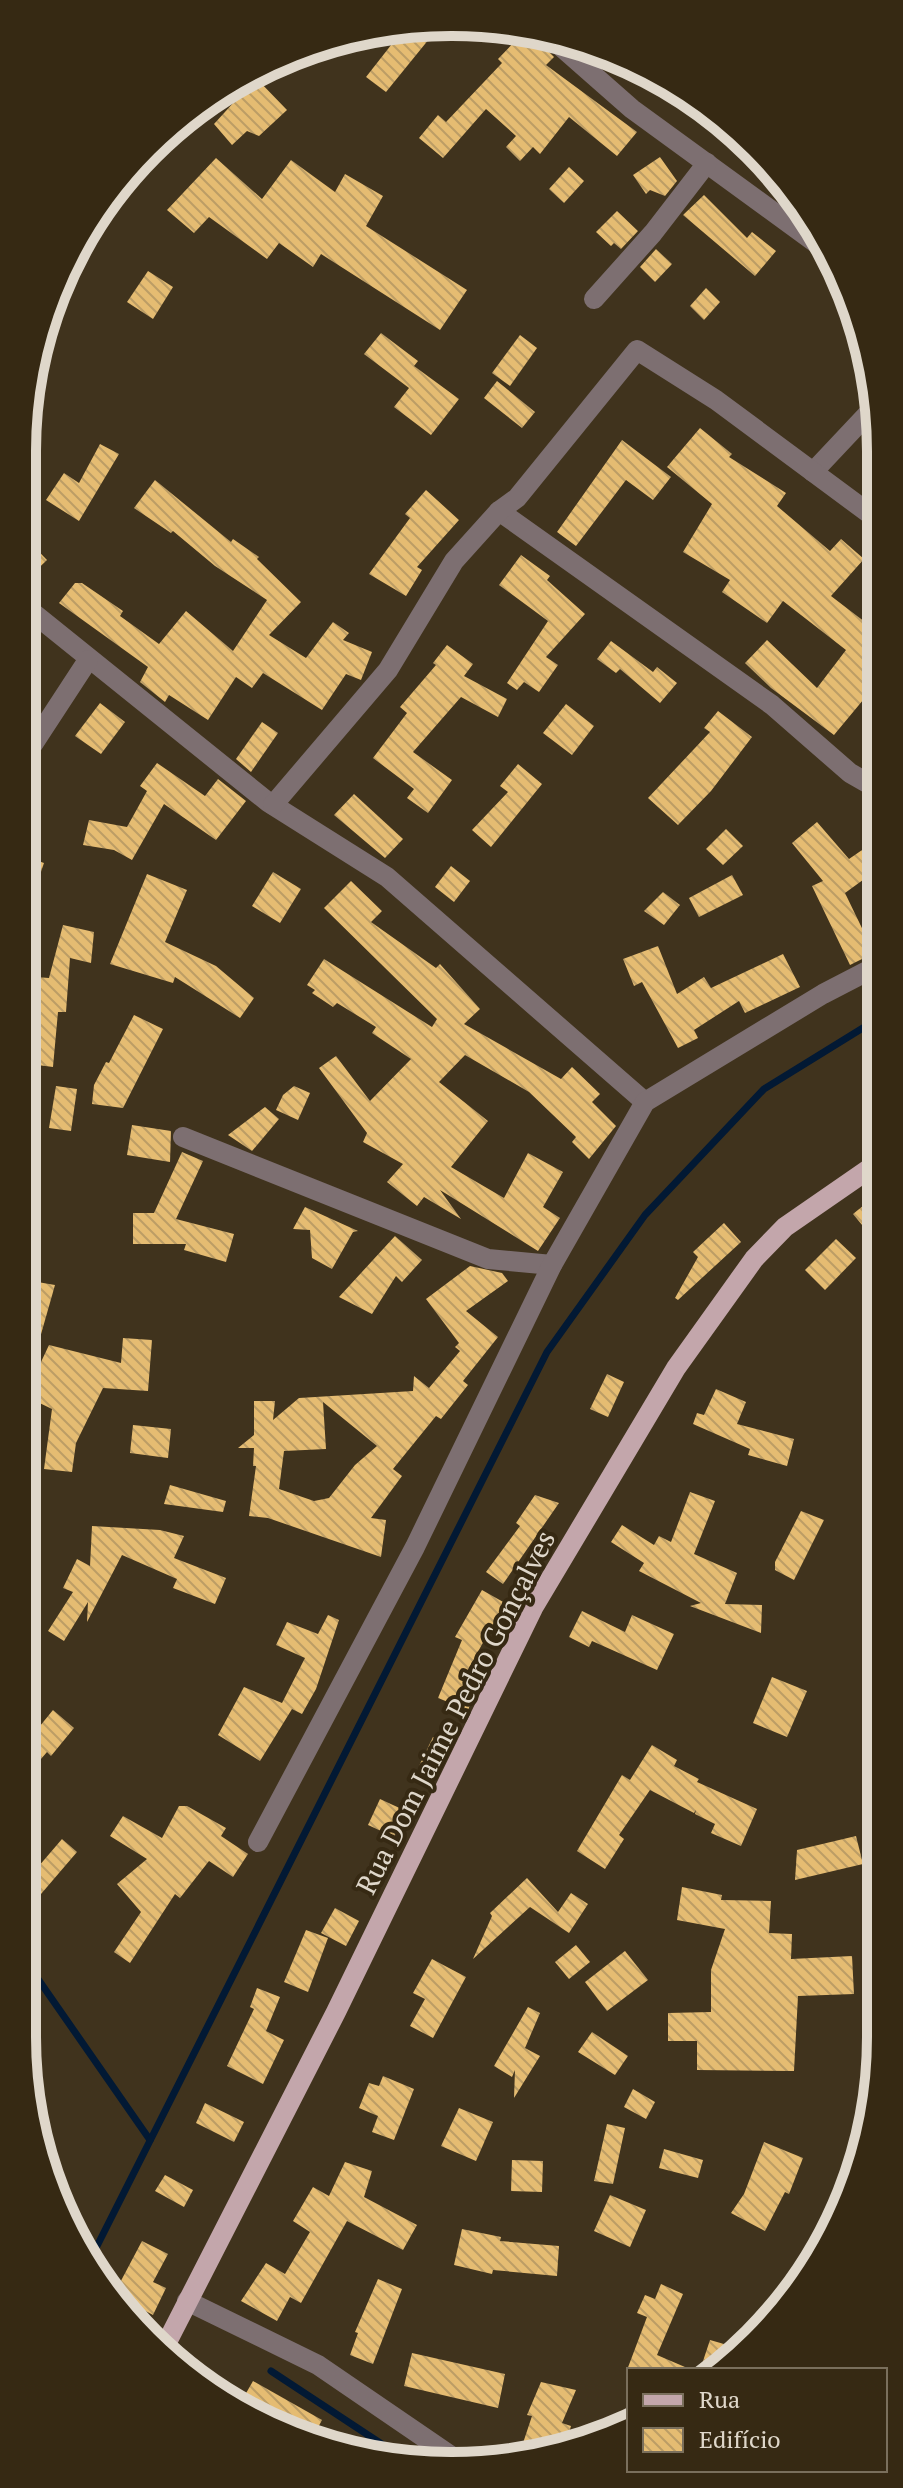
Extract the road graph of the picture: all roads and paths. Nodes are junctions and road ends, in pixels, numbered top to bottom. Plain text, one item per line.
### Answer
1 (566, 52) edge
2 (707, 163) junction
3 (806, 236) edge
4 (594, 299) dead end
5 (865, 417) edge
6 (813, 472) junction
7 (499, 511) junction
8 (867, 512) edge
9 (36, 616) edge
10 (88, 660) junction
11 (36, 740) edge
12 (867, 783) edge
13 (273, 805) junction
14 (867, 971) edge
15 (645, 1102) junction
16 (183, 1137) dead end
17 (867, 1170) edge
18 (552, 1265) junction
19 (258, 1842) dead end
20 (187, 2301) junction
21 (168, 2340) edge
22 (445, 2452) edge

1 - 2 street
2 - 3 street
2 - 4 street
5 - 6 street
6 - 7 street
6 - 8 street
7 - 12 street
7 - 13 street
9 - 10 street
10 - 11 street
10 - 13 street
13 - 15 street
14 - 15 street
15 - 18 street
16 - 18 street
17 - 20 main road, Rua Dom Jaime Pedro Gonçalves
18 - 19 street
20 - 21 main road, Rua Dom Jaime Pedro Gonçalves
20 - 22 street

